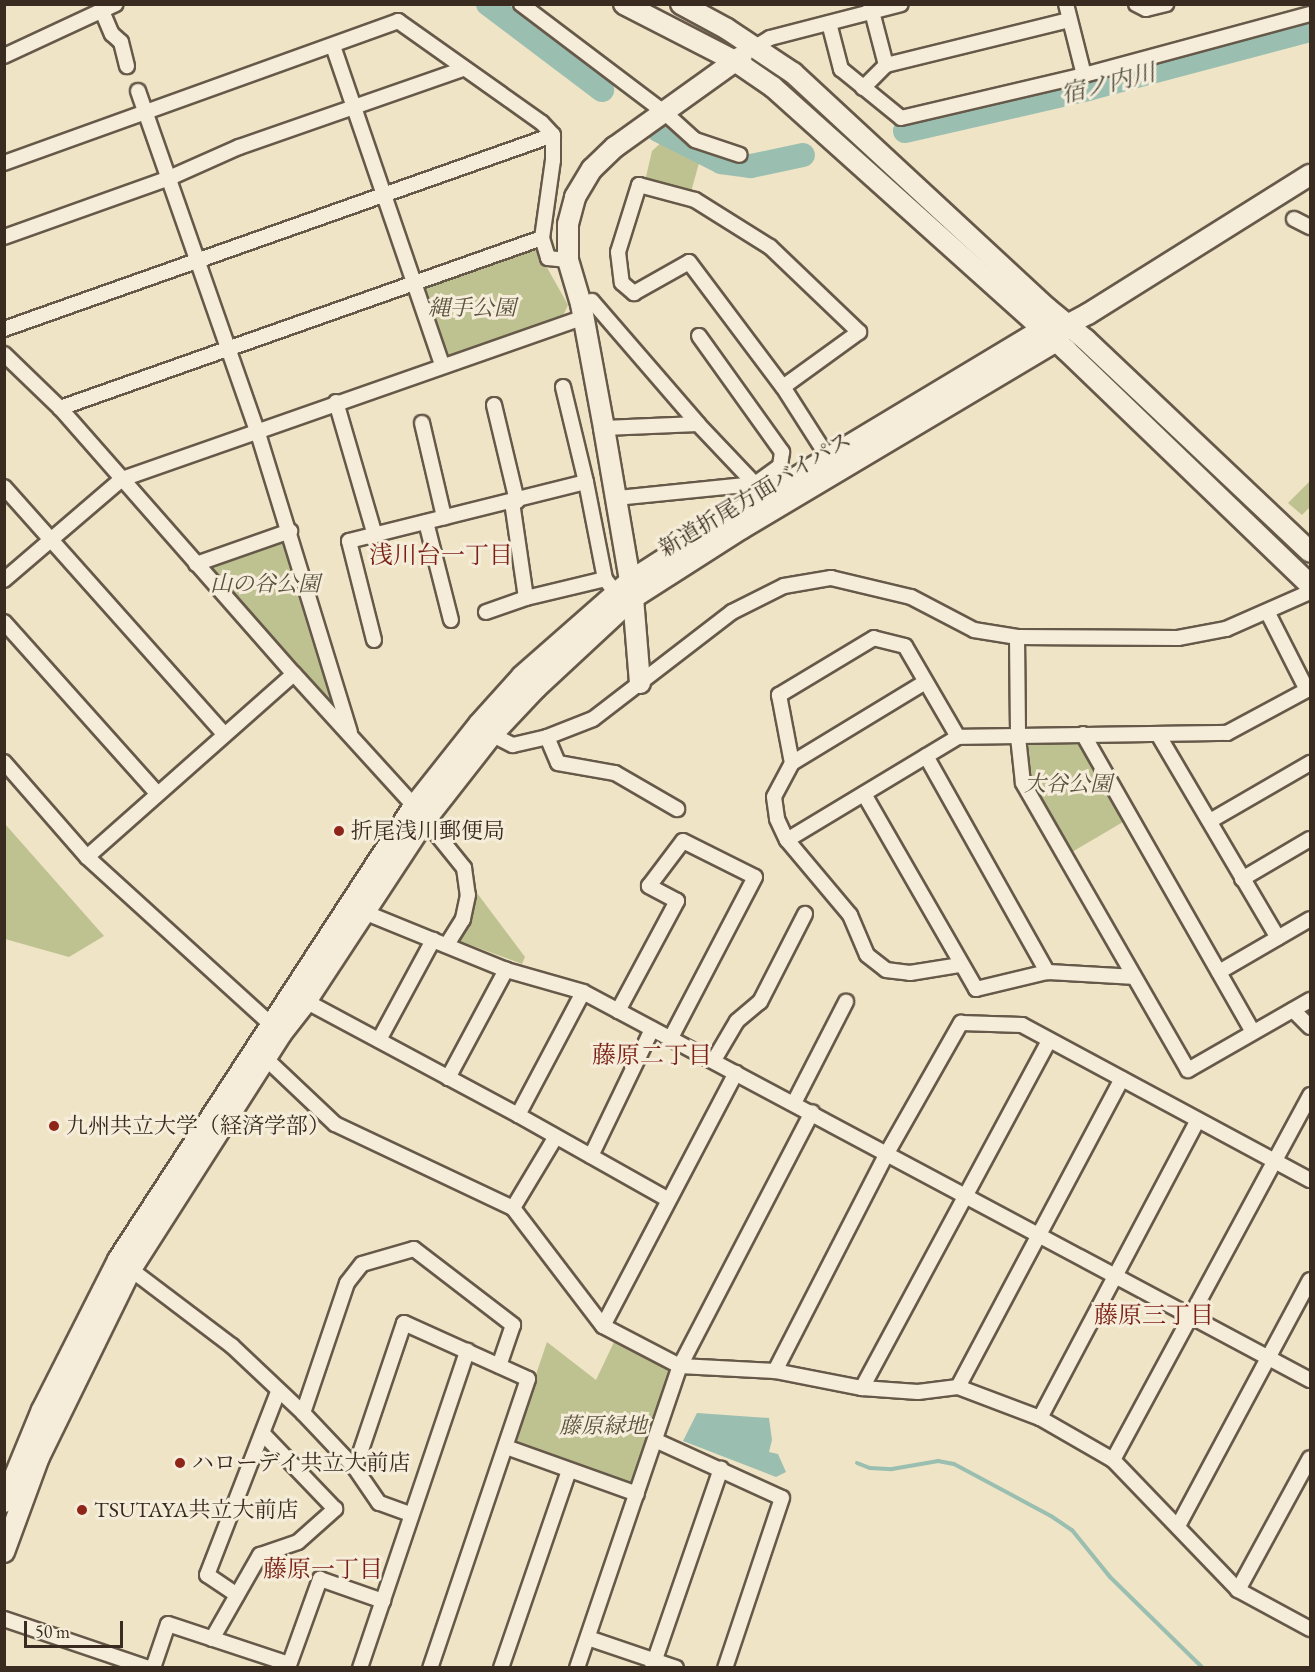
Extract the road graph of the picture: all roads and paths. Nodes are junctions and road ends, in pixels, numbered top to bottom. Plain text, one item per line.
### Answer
1 (116, 4) edge
2 (521, 4) edge
3 (624, 4) edge
4 (681, 4) edge
5 (900, 4) edge
6 (1066, 4) edge
7 (1136, 4) edge
8 (1166, 4) edge
9 (871, 8) edge
10 (96, 10) edge
11 (1311, 14) edge
12 (1069, 20) junction
13 (829, 23) junction
14 (333, 46) junction
15 (754, 48) junction
16 (4, 56) edge
17 (735, 61) junction
18 (886, 65) junction
19 (127, 66) dead end
20 (463, 69) junction
21 (1084, 75) junction
22 (863, 88) junction
23 (138, 91) dead end
24 (353, 106) junction
25 (664, 112) junction
26 (145, 113) junction
27 (553, 135) junction
28 (740, 155) dead end
29 (4, 163) edge
30 (1311, 175) edge
31 (167, 179) junction
32 (385, 196) junction
33 (1294, 219) dead end
34 (1311, 227) edge
35 (4, 237) edge
36 (542, 238) junction
37 (198, 260) junction
38 (568, 260) junction
39 (414, 282) junction
40 (582, 311) junction
41 (1067, 325) junction
42 (4, 329) edge
43 (699, 336) dead end
44 (1048, 336) junction
45 (229, 347) junction
46 (4, 354) edge
47 (442, 365) junction
48 (562, 387) dead end
49 (783, 387) junction
50 (336, 402) junction
51 (494, 405) dead end
52 (60, 408) junction
53 (422, 423) dead end
54 (698, 424) junction
55 (604, 428) junction
56 (257, 430) junction
57 (829, 459) junction
58 (122, 479) junction
59 (586, 482) junction
60 (755, 484) junction
61 (4, 487) edge
62 (616, 498) junction
63 (514, 502) junction
64 (444, 517) junction
65 (426, 522) junction
66 (290, 531) junction
67 (375, 535) junction
68 (51, 539) junction
69 (1311, 552) edge
70 (196, 564) junction
71 (4, 580) edge
72 (1311, 585) edge
73 (621, 588) junction
74 (1311, 592) edge
75 (526, 598) junction
76 (486, 612) dead end
77 (1268, 613) junction
78 (451, 620) dead end
79 (4, 622) edge
80 (1017, 637) junction
81 (374, 640) dead end
82 (294, 674) junction
83 (640, 682) junction
84 (925, 682) junction
85 (1309, 688) edge
86 (485, 730) junction
87 (224, 734) junction
88 (1083, 734) junction
89 (1018, 736) junction
90 (1160, 736) junction
91 (351, 737) junction
92 (547, 737) junction
93 (958, 737) junction
94 (927, 756) junction
95 (4, 762) edge
96 (792, 763) junction
97 (1311, 763) edge
98 (157, 793) junction
99 (864, 794) junction
100 (677, 808) dead end
101 (420, 812) junction
102 (1210, 821) junction
103 (1311, 839) edge
104 (787, 840) junction
105 (87, 857) junction
106 (1242, 879) junction
107 (356, 909) junction
108 (805, 914) dead end
109 (1311, 919) edge
110 (1278, 938) junction
111 (433, 940) junction
112 (447, 945) junction
113 (960, 965) junction
114 (506, 970) junction
115 (1047, 972) junction
116 (1219, 972) junction
117 (1133, 977) junction
118 (583, 992) junction
119 (298, 998) junction
120 (1311, 1000) edge
121 (846, 1002) dead end
122 (1293, 1010) junction
123 (618, 1011) junction
124 (1311, 1027) edge
125 (276, 1028) junction
126 (652, 1029) junction
127 (1253, 1032) junction
128 (671, 1038) junction
129 (379, 1040) junction
130 (1049, 1040) junction
131 (261, 1054) junction
132 (714, 1060) junction
133 (736, 1073) junction
134 (448, 1078) junction
135 (1122, 1079) junction
136 (1311, 1095) edge
137 (795, 1103) junction
138 (812, 1112) junction
139 (518, 1114) junction
140 (1198, 1120) junction
141 (555, 1138) junction
142 (887, 1153) junction
143 (591, 1156) junction
144 (1276, 1161) junction
145 (1311, 1180) edge
146 (965, 1195) junction
147 (667, 1199) junction
148 (513, 1209) junction
149 (1038, 1235) junction
150 (124, 1265) junction
151 (1114, 1275) junction
152 (1311, 1280) edge
153 (1192, 1316) junction
154 (603, 1326) junction
155 (467, 1351) junction
156 (1268, 1357) junction
157 (499, 1366) junction
158 (680, 1366) junction
159 (775, 1371) junction
160 (1311, 1380) edge
161 (958, 1387) junction
162 (862, 1388) junction
163 (278, 1392) junction
164 (303, 1413) junction
165 (1040, 1418) junction
166 (262, 1433) junction
167 (657, 1441) junction
168 (506, 1447) junction
169 (1311, 1458) edge
170 (1113, 1460) junction
171 (355, 1468) junction
172 (721, 1469) junction
173 (569, 1470) junction
174 (637, 1494) junction
175 (4, 1502) edge
176 (410, 1514) junction
177 (1178, 1526) junction
178 (4, 1551) edge
179 (1238, 1590) junction
180 (237, 1595) junction
181 (383, 1601) junction
182 (4, 1619) edge
183 (1311, 1629) edge
184 (588, 1638) junction
185 (212, 1639) junction
186 (653, 1664) edge
187 (289, 1666) edge
188 (151, 1668) edge
189 (360, 1668) edge
190 (430, 1668) edge
191 (501, 1668) edge
192 (577, 1668) edge
193 (676, 1668) edge
194 (725, 1668) edge

1 - 10 street
2 - 25 street
3 - 17 street
4 - 15 street
5 - 9 street
6 - 12 street
7 - 8 street
9 - 13 street
9 - 18 street
10 - 16 street
10 - 19 street
11 - 21 street
12 - 18 street
12 - 21 street
13 - 15 street
13 - 22 street
14 - 20 street
14 - 24 street
14 - 26 street
15 - 17 street
15 - 41 street
17 - 25 street
17 - 44 street
18 - 22 street
20 - 24 street
20 - 27 street
21 - 22 street
23 - 26 street
24 - 31 street
24 - 32 street
25 - 28 street
25 - 38 street
26 - 29 street
26 - 31 street
27 - 32 street
27 - 36 street
30 - 41 street
31 - 35 street
31 - 37 street
32 - 37 street
32 - 39 street
33 - 34 street
36 - 38 street
36 - 39 street
37 - 42 street
37 - 45 street
38 - 40 street
39 - 45 street
39 - 47 street
40 - 47 street
40 - 54 street
40 - 55 street
41 - 44 street
41 - 69 street
43 - 60 street
44 - 57 street
44 - 72 street
44 - 73 street, 新道折尾方面バイパス
45 - 52 street
45 - 56 street
46 - 52 street
47 - 50 street
48 - 59 street
49 - 49 street
49 - 57 street
50 - 56 street
50 - 67 street
51 - 63 street
52 - 58 street
53 - 64 street
54 - 55 street
54 - 60 street
55 - 62 street
56 - 58 street
56 - 66 street
57 - 73 street
58 - 68 street
58 - 70 street
59 - 63 street
59 - 73 street
60 - 62 street
61 - 68 street
62 - 73 street
63 - 64 street
63 - 75 street
64 - 65 street
65 - 67 street
65 - 78 street
66 - 70 street
66 - 91 street
67 - 81 street
68 - 71 street
68 - 87 street
70 - 82 street
73 - 75 street
73 - 83 street
73 - 86 street, 新道折尾方面バイパス
74 - 77 street
75 - 76 street
77 - 80 street
77 - 85 street
79 - 98 street
80 - 83 street
80 - 89 street
82 - 87 street
82 - 91 street
83 - 92 street
84 - 93 street
84 - 96 street
84 - 96 street
85 - 90 street
86 - 92 street
86 - 101 street, 新道折尾方面バイパス
87 - 98 street
88 - 89 street
88 - 90 street
88 - 116 street
89 - 93 street
89 - 117 street
90 - 102 street
91 - 101 street
92 - 100 street
93 - 94 street
94 - 99 street
94 - 115 street
95 - 105 street
96 - 104 street
97 - 102 street
98 - 105 street
99 - 104 street
99 - 113 street
101 - 107 street, 新道折尾方面バイパス
101 - 112 street
102 - 106 street
103 - 106 street
104 - 113 street
105 - 125 street
106 - 110 street
107 - 111 street
107 - 119 street, 新道折尾方面バイパス
108 - 132 street
109 - 110 street
110 - 116 street
111 - 112 street
111 - 129 street
112 - 114 street
113 - 115 street
114 - 118 street
114 - 134 street
115 - 117 street
116 - 127 street
117 - 127 street
118 - 123 street
118 - 139 street
119 - 125 street, 新道折尾方面バイパス
119 - 129 street
120 - 122 street
121 - 137 street
122 - 124 street
122 - 127 street
123 - 126 street
123 - 128 street
125 - 131 street, 新道折尾方面バイパス
126 - 128 street
126 - 143 street
128 - 132 street
129 - 134 street
130 - 135 street
130 - 142 street
130 - 146 street
131 - 148 street
131 - 150 street, 新道折尾方面バイパス
132 - 133 street
133 - 137 street
133 - 147 street
134 - 139 street
135 - 140 street
135 - 149 street
136 - 144 street
137 - 138 street
138 - 142 street
138 - 158 street
139 - 141 street
140 - 144 street
140 - 151 street
141 - 143 street
141 - 148 street
142 - 146 street
142 - 159 street
143 - 147 street
144 - 145 street
144 - 153 street
146 - 149 street
146 - 162 street
147 - 154 street
148 - 154 street
149 - 151 street
149 - 161 street
150 - 163 street
150 - 175 street
150 - 178 street
151 - 153 street
151 - 165 street
152 - 156 street
153 - 156 street
153 - 170 street
154 - 158 street
155 - 157 street
155 - 171 street
155 - 176 street
156 - 160 street
156 - 177 street
157 - 164 street
157 - 168 street
158 - 159 street
158 - 167 street
159 - 162 street
161 - 162 street
161 - 165 street
163 - 164 street
163 - 166 street
164 - 171 street
165 - 170 street
166 - 180 street
166 - 180 street
167 - 172 street
167 - 174 street
168 - 173 street
168 - 190 street
169 - 179 street
170 - 177 street
171 - 176 street
172 - 186 street
172 - 194 street
173 - 174 street
173 - 191 street
174 - 184 street
176 - 181 street
177 - 179 street
179 - 183 street
180 - 185 street
181 - 187 street
181 - 189 street
182 - 188 street
184 - 186 street
184 - 192 street
185 - 187 street
185 - 188 street
186 - 193 street

